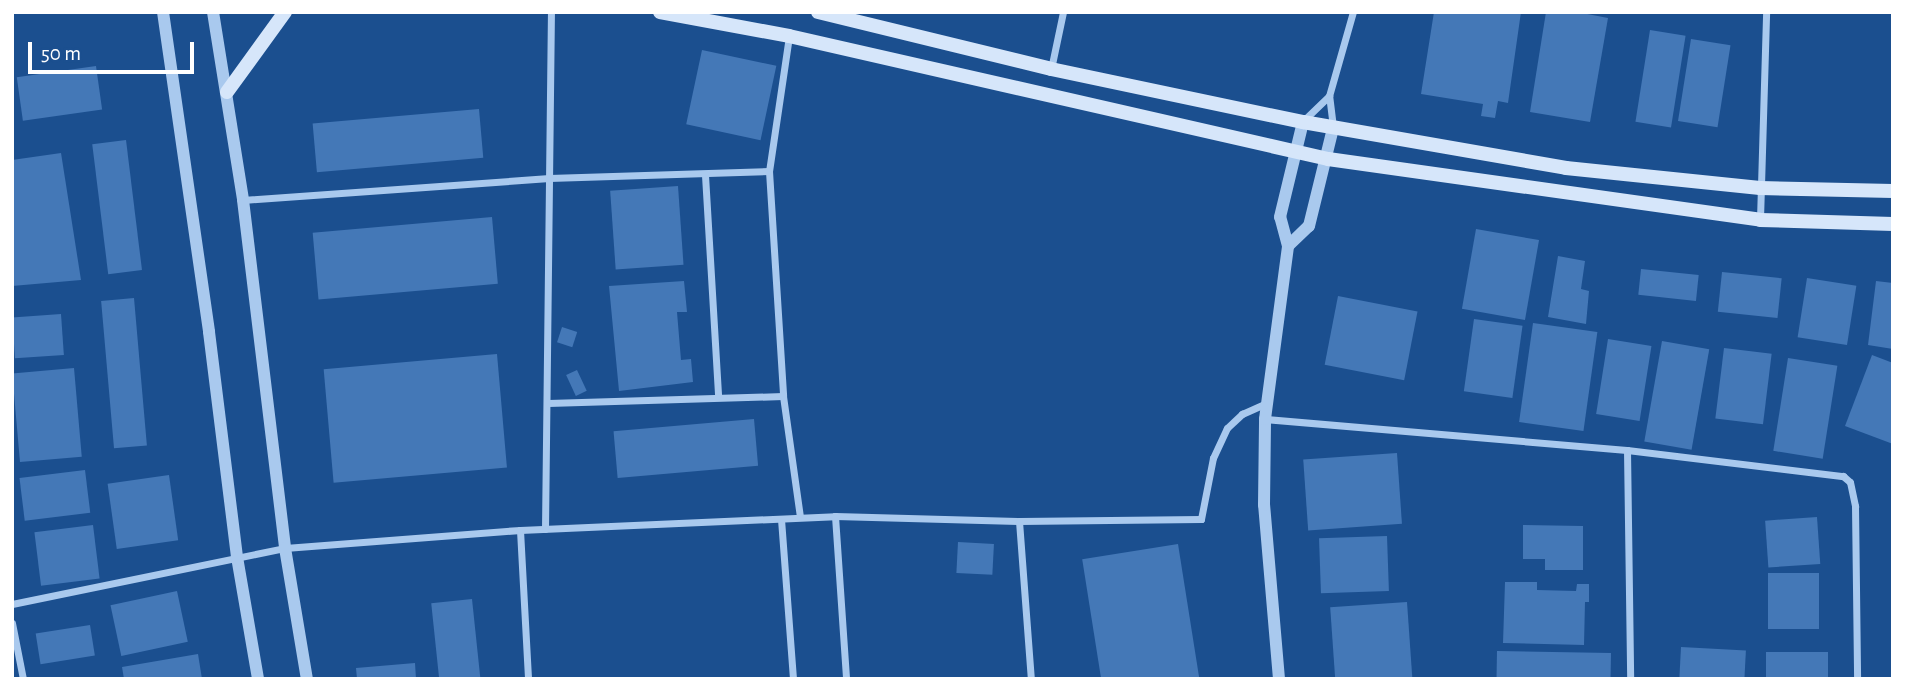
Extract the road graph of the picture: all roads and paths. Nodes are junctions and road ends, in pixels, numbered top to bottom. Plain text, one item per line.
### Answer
1 (163, 12) edge
2 (213, 12) edge
3 (285, 12) edge
4 (551, 12) edge
5 (660, 12) edge
6 (818, 12) edge
7 (1063, 12) edge
8 (1353, 12) edge
9 (1766, 12) edge
10 (789, 36) junction
11 (1051, 69) junction
12 (227, 92) junction
13 (1329, 96) junction
14 (1303, 122) junction
15 (1333, 128) junction
16 (1294, 152) junction
17 (1328, 159) junction
18 (769, 171) junction
19 (705, 175) junction
20 (549, 178) junction
21 (1760, 188) junction
22 (1893, 191) edge
23 (243, 200) junction
24 (1760, 220) junction
25 (1893, 224) edge
26 (1288, 246) junction
27 (718, 396) junction
28 (783, 396) junction
29 (548, 403) junction
30 (1267, 404) junction
31 (1265, 419) junction
32 (1627, 450) junction
33 (835, 516) junction
34 (800, 517) junction
35 (781, 519) junction
36 (1019, 522) junction
37 (545, 529) junction
38 (520, 530) junction
39 (285, 548) junction
40 (237, 558) junction
41 (12, 604) edge
42 (12, 623) edge
43 (23, 679) edge
44 (258, 679) edge
45 (307, 679) edge
46 (528, 679) edge
47 (793, 679) edge
48 (846, 679) edge
49 (1031, 679) edge
50 (1279, 679) edge
51 (1630, 679) edge
52 (1857, 679) edge

1 - 40 street
2 - 12 street
3 - 12 main road
4 - 20 street
5 - 10 main road
6 - 11 main road
7 - 11 street
8 - 13 street
9 - 21 street
10 - 16 main road
10 - 18 street
11 - 14 main road
12 - 23 street
13 - 14 street
13 - 15 street
14 - 15 main road
14 - 16 street
15 - 17 street
15 - 21 main road
16 - 17 main road
16 - 26 street
17 - 24 main road
17 - 26 street
18 - 19 street
18 - 28 street
19 - 20 street
19 - 27 street
20 - 23 street
20 - 29 street
21 - 22 main road
21 - 24 street
23 - 39 street
24 - 25 main road
26 - 30 street
27 - 28 street
27 - 29 street
28 - 34 street
29 - 37 street
30 - 31 street
30 - 36 street
31 - 32 street
31 - 50 street
32 - 51 street
32 - 52 street
33 - 34 street
33 - 36 street
33 - 48 street
34 - 35 street
35 - 37 street
35 - 47 street
36 - 49 street
37 - 38 street
38 - 39 street
38 - 46 street
39 - 40 street
39 - 45 street
40 - 41 street
40 - 44 street
42 - 43 street

